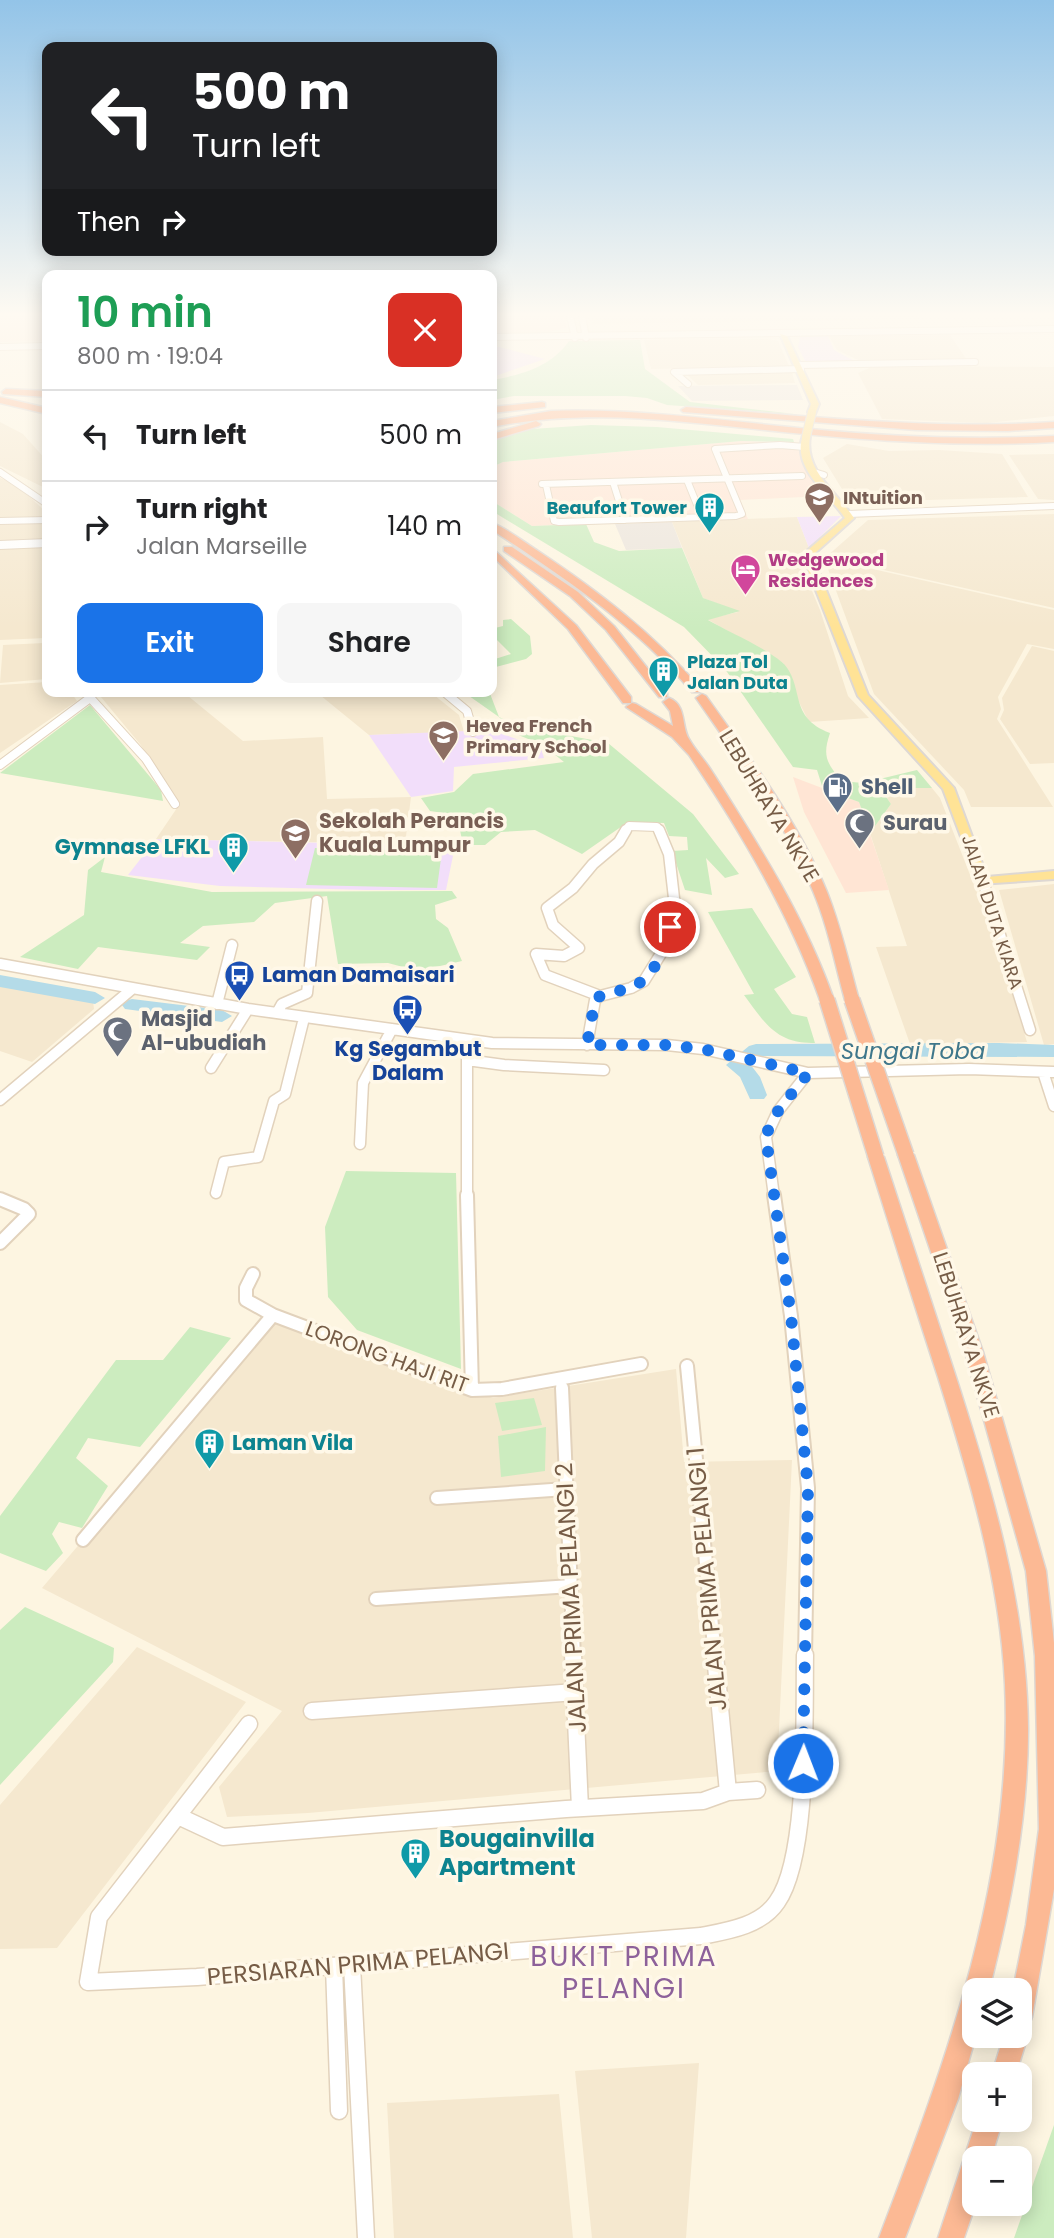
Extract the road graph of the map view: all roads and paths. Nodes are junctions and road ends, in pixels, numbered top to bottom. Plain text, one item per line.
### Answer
1 (556, 420) edge
2 (709, 420) edge
3 (738, 420) edge
4 (810, 420) edge
5 (833, 420) edge
6 (1054, 425) edge
7 (1054, 434) edge
8 (497, 435) edge
9 (806, 437) junction
10 (1054, 441) edge
11 (805, 447) junction
12 (0, 472) edge
13 (819, 473) junction
14 (800, 477) dead end
15 (728, 479) junction
16 (687, 480) junction
17 (613, 482) junction
18 (550, 483) junction
19 (42, 501) edge
20 (1054, 509) edge
21 (702, 517) junction
22 (852, 517) junction
23 (42, 520) edge
24 (625, 520) junction
25 (0, 521) edge
26 (497, 529) edge
27 (497, 541) edge
28 (42, 543) edge
29 (0, 545) edge
30 (497, 556) edge
31 (85, 697) edge
32 (89, 697) edge
33 (451, 697) edge
34 (473, 732) dead end
35 (682, 739) junction
36 (0, 765) edge
37 (175, 804) dead end
38 (1054, 875) edge
39 (983, 881) junction
40 (317, 901) dead end
41 (232, 945) dead end
42 (0, 964) edge
43 (132, 989) junction
44 (600, 996) junction
45 (216, 1004) junction
46 (248, 1009) junction
47 (277, 1013) junction
48 (304, 1017) junction
49 (392, 1029) junction
50 (1030, 1030) dead end
51 (467, 1040) junction
52 (569, 1045) junction
53 (587, 1045) junction
54 (467, 1060) junction
55 (211, 1068) dead end
56 (569, 1069) junction
57 (604, 1070) dead end
58 (1048, 1072) edge
59 (808, 1073) junction
60 (0, 1100) edge
61 (1054, 1106) edge
62 (360, 1144) dead end
63 (216, 1193) dead end
64 (0, 1199) edge
65 (0, 1243) edge
66 (253, 1274) dead end
67 (273, 1315) junction
68 (641, 1364) dead end
69 (687, 1366) dead end
70 (562, 1388) dead end
71 (472, 1390) junction
72 (566, 1489) junction
73 (437, 1498) dead end
74 (83, 1540) dead end
75 (571, 1586) junction
76 (376, 1599) dead end
77 (576, 1692) junction
78 (312, 1711) dead end
79 (249, 1724) dead end
80 (757, 1790) dead end
81 (728, 1792) junction
82 (580, 1808) junction
83 (178, 1816) junction
84 (352, 1965) junction
85 (334, 1966) junction
86 (980, 1978) edge
87 (1028, 1978) edge
88 (962, 2042) edge
89 (339, 2111) dead end
90 (962, 2205) edge
91 (366, 2238) edge
92 (892, 2238) edge
93 (951, 2238) edge

1 - 8 highway
2 - 10 highway
3 - 7 highway
4 - 9 main road, bridge
5 - 6 highway
9 - 11 main road
9 - 13 main road
11 - 13 main road
11 - 15 street
12 - 19 street
13 - 22 main road
14 - 15 street
15 - 16 street
15 - 18 street
15 - 21 street
16 - 17 street
16 - 21 street
17 - 18 street
17 - 24 street
18 - 24 street
20 - 22 street
21 - 24 street
22 - 39 main road, JALAN DUTA KIARA
23 - 25 street
26 - 87 highway, LEBUHRAYA NKVE, bridge
27 - 35 highway
28 - 29 street
30 - 35 highway, LEBUHRAYA NKVE
31 - 36 street
32 - 37 street
33 - 34 street
35 - 86 highway, LEBUHRAYA NKVE, bridge
38 - 39 main road
39 - 50 street, JALAN DUTA KIARA
40 - 47 street
41 - 45 street
42 - 43 street
43 - 45 street
43 - 60 street
44 - 44 street
44 - 53 street
45 - 46 street
46 - 47 street
46 - 55 street
47 - 48 street
48 - 49 street
48 - 63 street
49 - 51 street
49 - 62 street
51 - 52 street
51 - 54 street
52 - 53 street
52 - 56 street
53 - 59 street
54 - 56 street
54 - 71 street
56 - 57 street
58 - 59 street
58 - 61 street
59 - 84 street, PERSIARAN PRIMA PELANGI
64 - 65 street
66 - 67 street, LORONG HAJI RIT
67 - 71 street, LORONG HAJI RIT
67 - 74 street
68 - 71 street, LORONG HAJI RIT
69 - 81 street, JALAN PRIMA PELANGI 1
70 - 72 street, JALAN PRIMA PELANGI 2
72 - 73 street
72 - 75 street, JALAN PRIMA PELANGI 2
75 - 76 street
75 - 77 street, JALAN PRIMA PELANGI 2
77 - 78 street
77 - 82 street, JALAN PRIMA PELANGI 2
79 - 83 street
80 - 81 street
81 - 82 street
82 - 83 street
83 - 85 street, PERSIARAN PRIMA PELANGI
84 - 85 street, PERSIARAN PRIMA PELANGI
84 - 91 street
85 - 89 street
88 - 92 highway
90 - 93 highway

